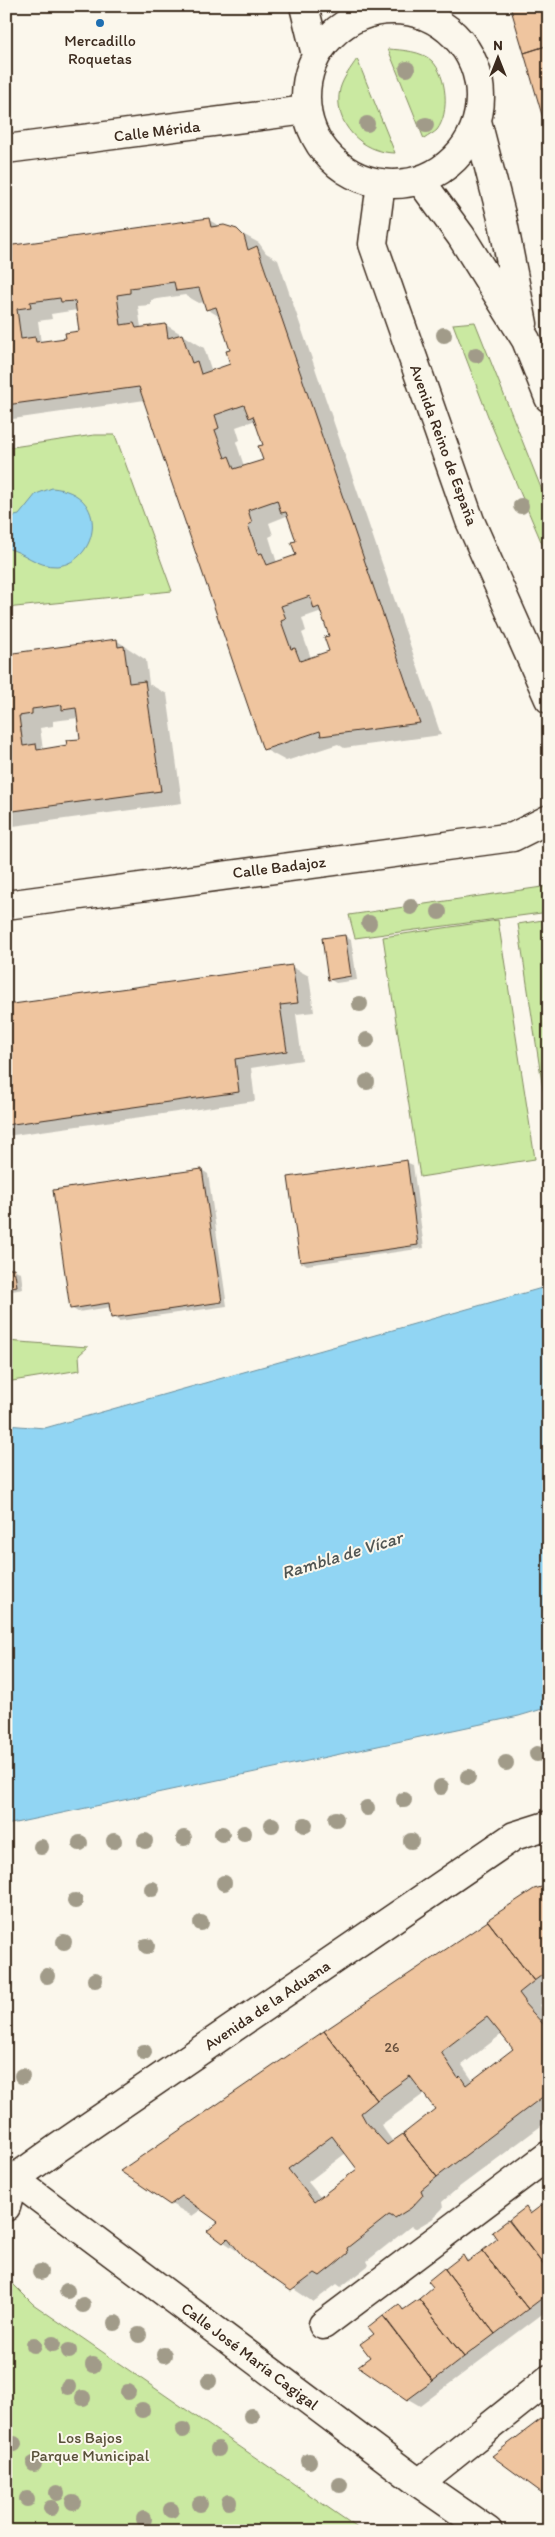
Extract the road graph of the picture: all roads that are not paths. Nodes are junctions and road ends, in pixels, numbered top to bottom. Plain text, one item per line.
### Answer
1 (304, 6) edge
2 (432, 13) edge
3 (316, 55) junction
4 (306, 110) junction
5 (478, 121) junction
6 (6, 149) edge
7 (420, 180) junction
8 (382, 183) junction
9 (526, 340) junction
10 (549, 398) edge
11 (549, 699) edge
12 (549, 819) edge
13 (6, 905) edge
14 (549, 1825) edge
15 (549, 2155) edge
16 (14, 2179) junction
17 (6, 2207) edge
18 (323, 2325) dead end
19 (549, 2379) edge
20 (419, 2483) junction
21 (488, 2531) edge

1 - 3 street
2 - 3 street
2 - 5 street
3 - 4 street
4 - 6 street, Calle Mérida
4 - 8 street
5 - 7 street
5 - 9 street
7 - 8 street
7 - 9 street
8 - 11 street, Avenida Reino de España
9 - 10 street
12 - 13 street, Calle Badajoz
14 - 16 street, Avenida de la Aduana
15 - 18 street
16 - 17 street
16 - 20 street, Calle José María Cagigal
19 - 20 street
20 - 21 street, Calle José María Cagigal

